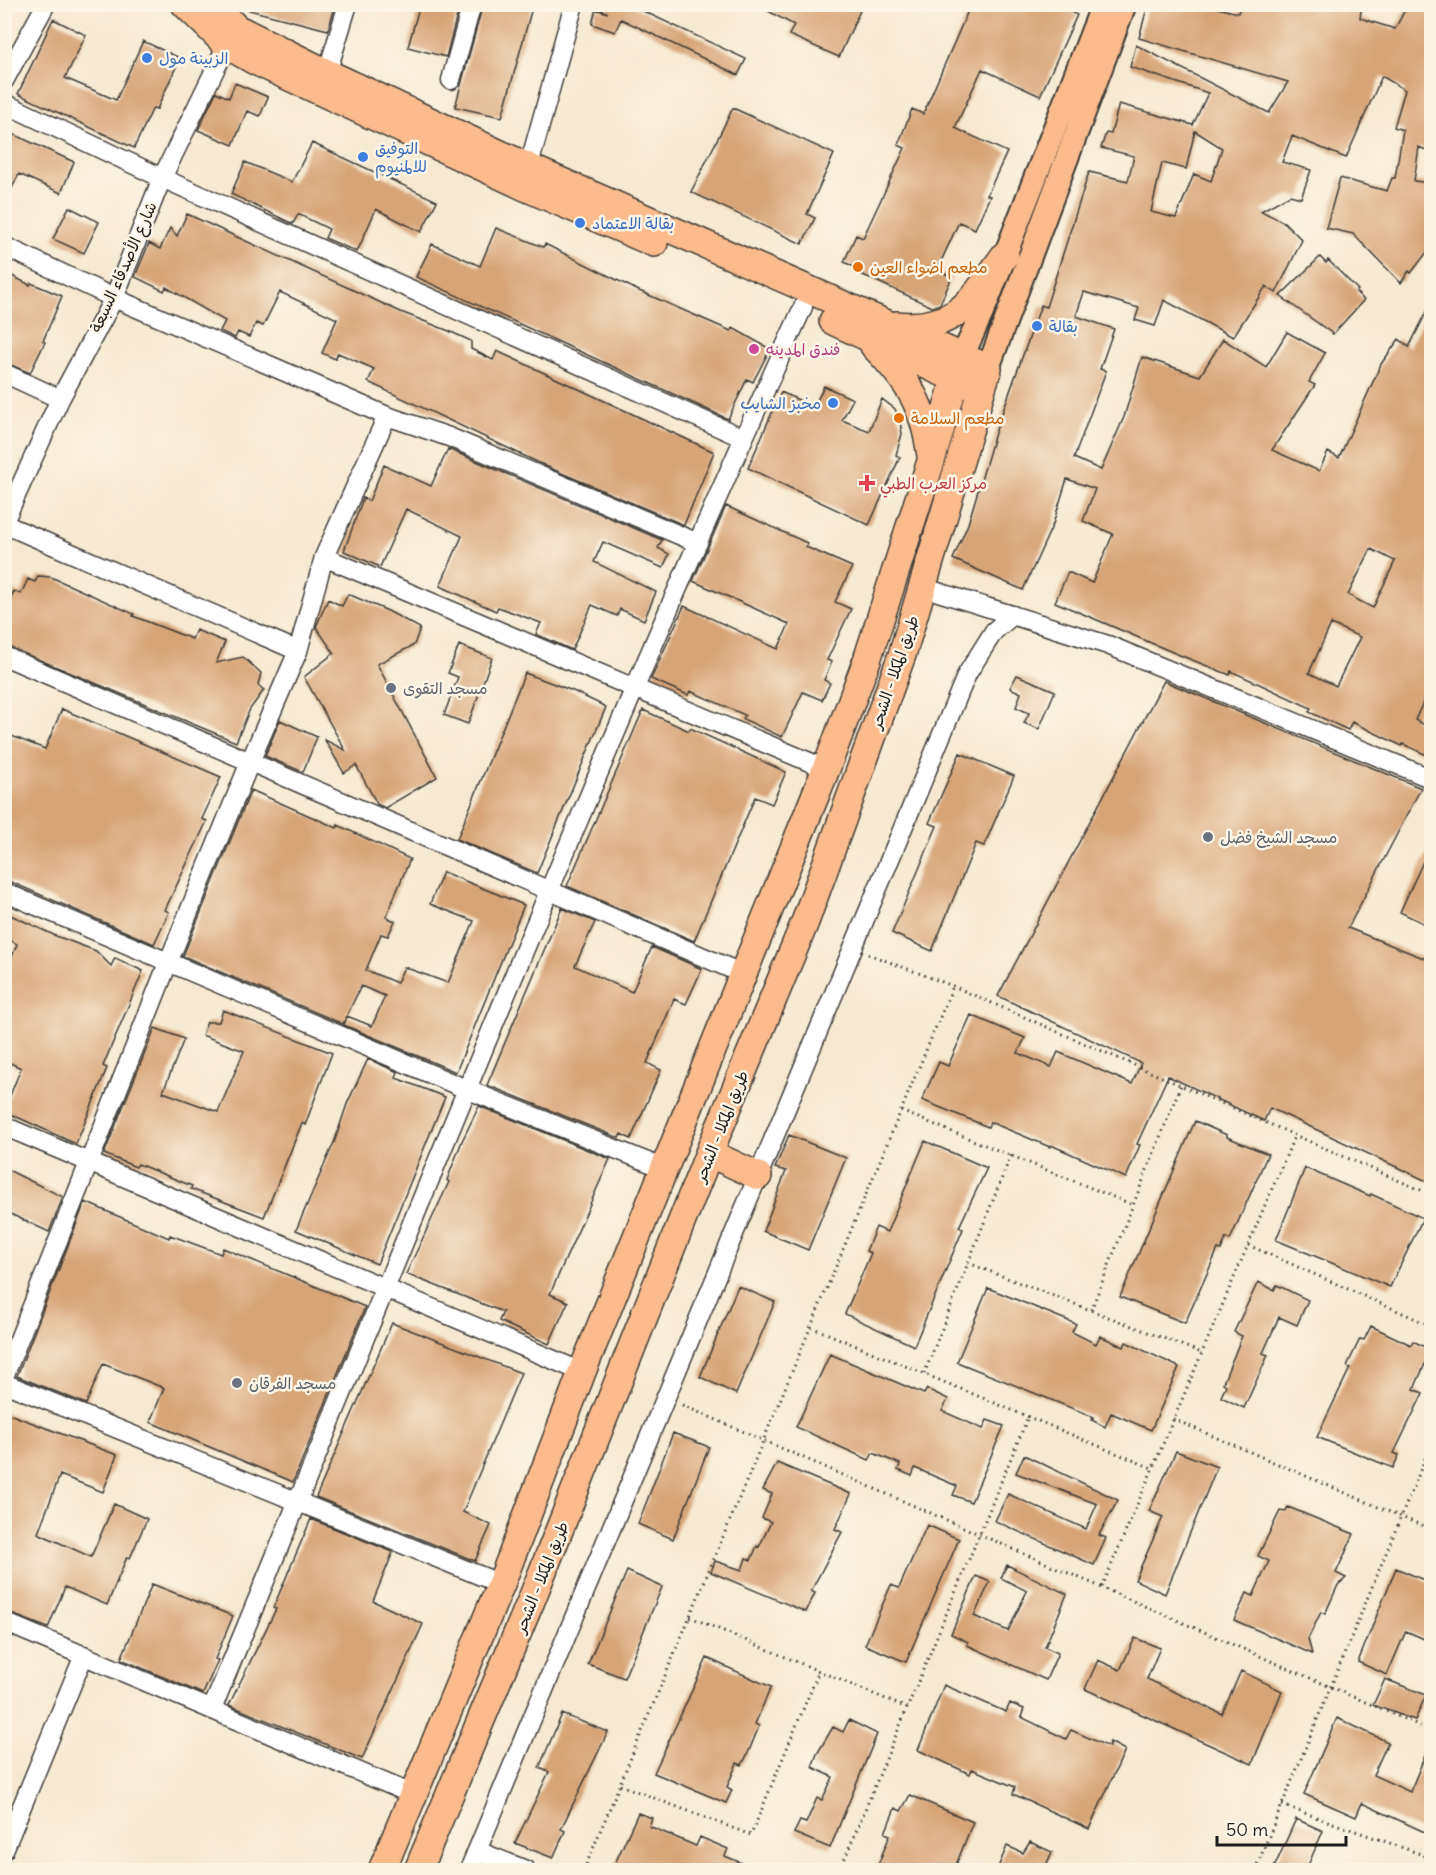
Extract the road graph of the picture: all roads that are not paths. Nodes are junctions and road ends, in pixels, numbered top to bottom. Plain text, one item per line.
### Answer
1 (45, 4) edge
2 (185, 4) edge
3 (213, 4) edge
4 (348, 4) edge
5 (472, 4) edge
6 (574, 4) edge
7 (1103, 4) edge
8 (1125, 4) edge
9 (227, 45) junction
10 (327, 73) junction
11 (451, 80) dead end
12 (4, 81) edge
13 (4, 103) edge
14 (526, 176) junction
15 (162, 178) junction
16 (4, 246) edge
17 (1005, 255) junction
18 (114, 298) junction
19 (803, 307) junction
20 (873, 329) junction
21 (958, 368) junction
22 (4, 373) edge
23 (984, 379) junction
24 (60, 399) junction
25 (387, 416) junction
26 (743, 438) junction
27 (931, 461) junction
28 (4, 523) edge
29 (698, 543) junction
30 (324, 557) junction
31 (922, 587) junction
32 (1013, 615) junction
33 (298, 651) junction
34 (4, 656) edge
35 (635, 689) junction
36 (250, 762) junction
37 (826, 769) junction
38 (1431, 779) edge
39 (549, 890) junction
40 (4, 892) edge
41 (769, 909) junction
42 (805, 922) junction
43 (168, 963) junction
44 (743, 974) junction
45 (465, 1089) junction
46 (4, 1126) edge
47 (709, 1153) junction
48 (89, 1162) junction
49 (665, 1169) junction
50 (759, 1176) junction
51 (387, 1287) junction
52 (582, 1372) junction
53 (4, 1377) edge
54 (4, 1383) edge
55 (298, 1502) junction
56 (501, 1584) junction
57 (533, 1596) junction
58 (4, 1622) edge
59 (84, 1655) junction
60 (212, 1709) junction
61 (414, 1795) junction
62 (4, 1850) edge
63 (478, 1851) junction
64 (382, 1870) edge
65 (418, 1870) edge
66 (470, 1870) edge
67 (526, 1870) edge

1 - 12 street
2 - 9 highway
3 - 10 highway
4 - 10 street
5 - 11 street
6 - 14 street
7 - 17 main road
8 - 23 main road
9 - 14 highway
9 - 15 street, شارع الأصدقاء السبعة
10 - 14 highway
13 - 15 street
14 - 19 highway
14 - 20 highway
15 - 18 street, شارع الأصدقاء السبعة
15 - 26 street
16 - 18 street
17 - 20 highway
17 - 21 main road
18 - 24 street, شارع الأصدقاء السبعة
18 - 25 street
19 - 20 highway
19 - 26 street
20 - 21 highway
20 - 27 highway
21 - 23 highway
21 - 27 highway, طريق المكلا - الشحر
22 - 24 street
23 - 31 highway, طريق المكلا - الشحر
24 - 28 street, شارع الأصدقاء السبعة
25 - 29 street
25 - 30 street
26 - 29 street
27 - 37 highway, طريق المكلا - الشحر
28 - 33 street
29 - 35 street
30 - 33 street
30 - 35 street
31 - 32 street
31 - 42 highway, طريق المكلا - الشحر
32 - 38 street
32 - 50 street
33 - 36 street
34 - 36 street
35 - 37 street
35 - 39 street
36 - 39 street
36 - 43 street
37 - 41 highway, طريق المكلا - الشحر
39 - 44 street
39 - 45 street
40 - 43 street
41 - 42 highway
41 - 44 highway, طريق المكلا - الشحر
42 - 47 highway, طريق المكلا - الشحر
43 - 45 street
43 - 48 street
44 - 49 highway, طريق المكلا - الشحر
45 - 49 street
45 - 51 street
46 - 48 street
47 - 50 highway
47 - 57 highway, طريق المكلا - الشحر
48 - 51 street
48 - 53 street
49 - 52 highway, طريق المكلا - الشحر
50 - 63 street
51 - 52 street
51 - 55 street
52 - 56 highway, طريق المكلا - الشحر
54 - 55 street
55 - 56 street
55 - 60 street
56 - 57 highway
56 - 61 highway, طريق المكلا - الشحر
57 - 65 highway, طريق المكلا - الشحر
58 - 59 street
59 - 60 street
59 - 62 street
60 - 61 street
61 - 64 highway, طريق المكلا - الشحر
63 - 66 street
63 - 67 street

